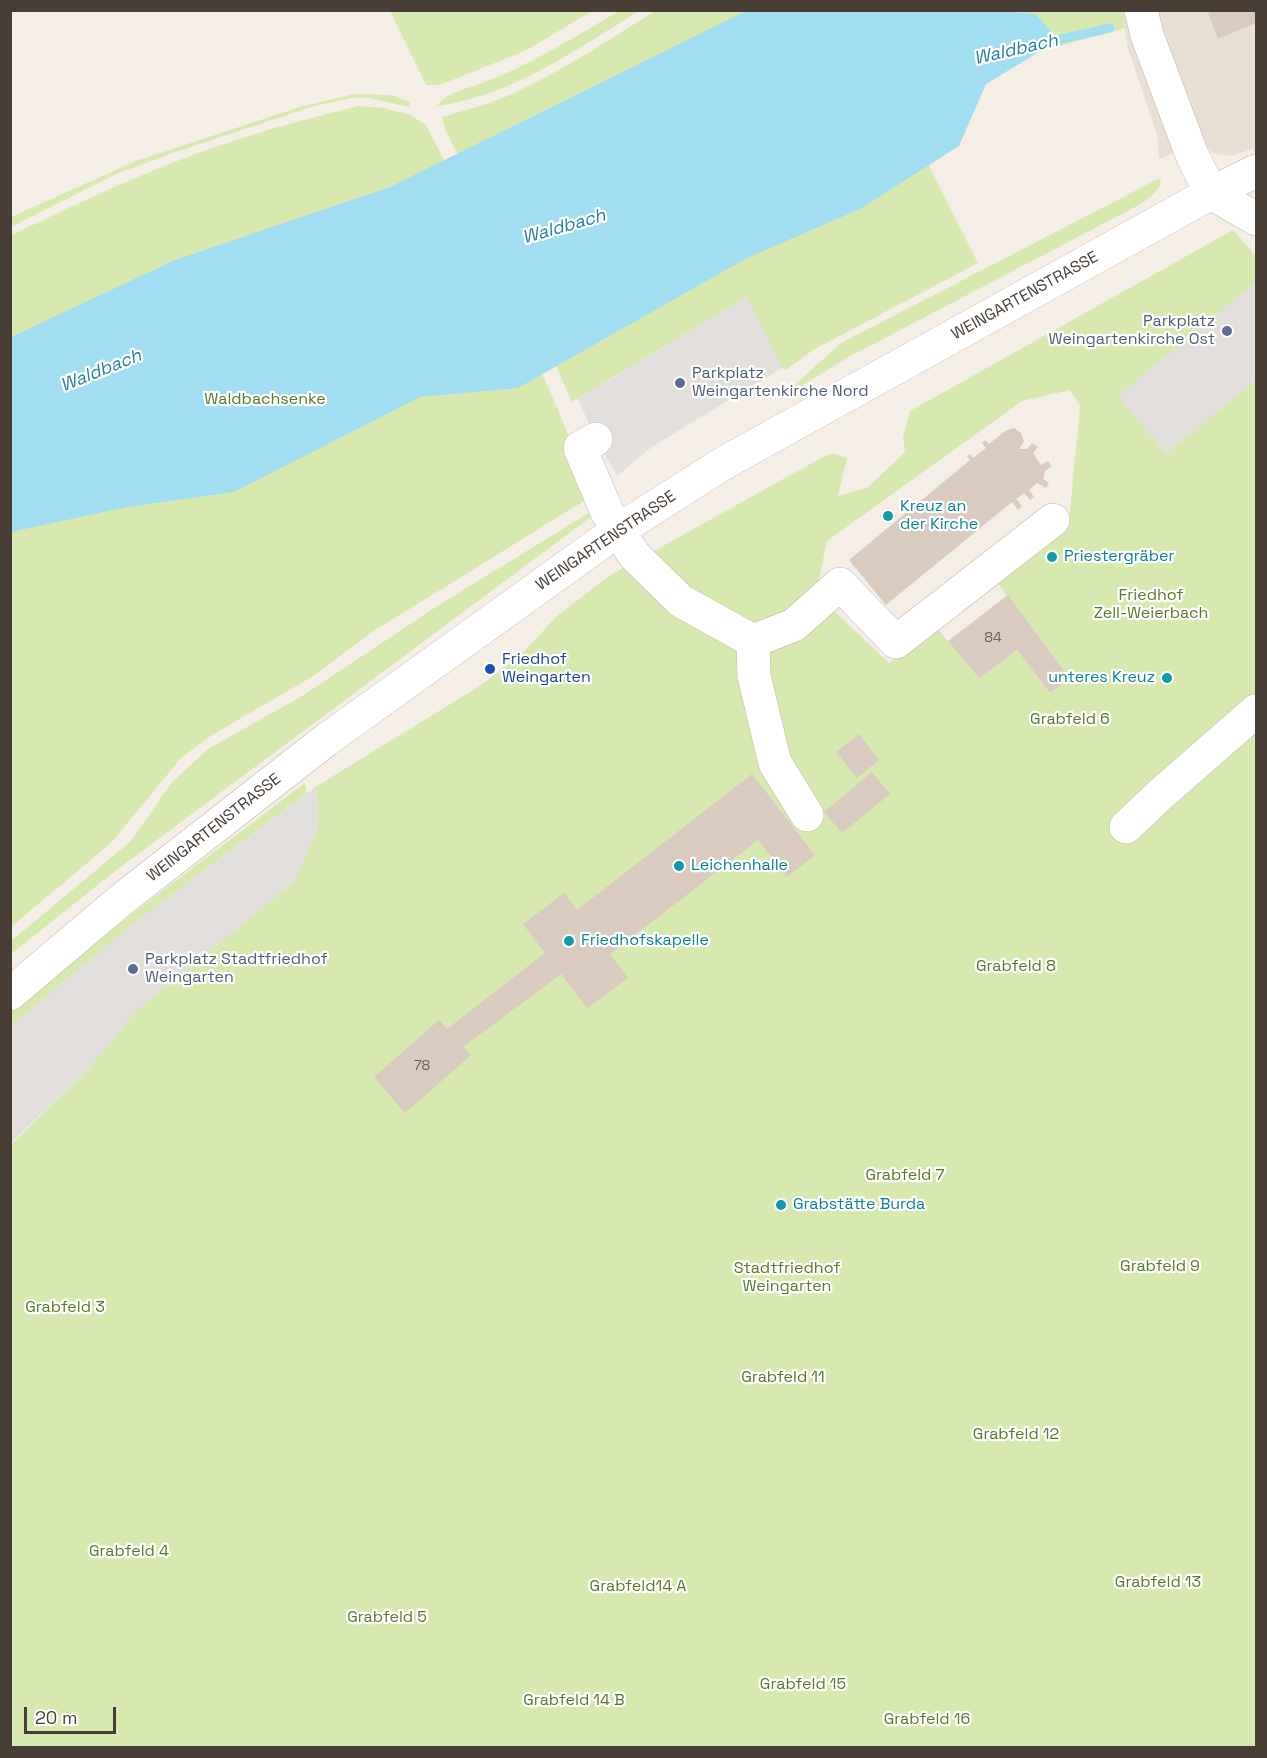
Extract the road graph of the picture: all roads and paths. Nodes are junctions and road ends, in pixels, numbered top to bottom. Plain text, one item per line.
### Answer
1 (1141, 10) edge
2 (1257, 171) edge
3 (1211, 193) junction
4 (1257, 219) edge
5 (596, 439) dead end
6 (1053, 520) dead end
7 (617, 531) junction
8 (753, 641) junction
9 (1257, 711) edge
10 (807, 815) dead end
11 (1126, 827) dead end
12 (10, 994) edge

1 - 3 street
2 - 3 street, WEINGARTENSTRASSE
3 - 4 street
3 - 7 street, WEINGARTENSTRASSE
5 - 7 street
6 - 8 street
7 - 8 street
7 - 12 street, WEINGARTENSTRASSE
8 - 10 street
9 - 11 street

